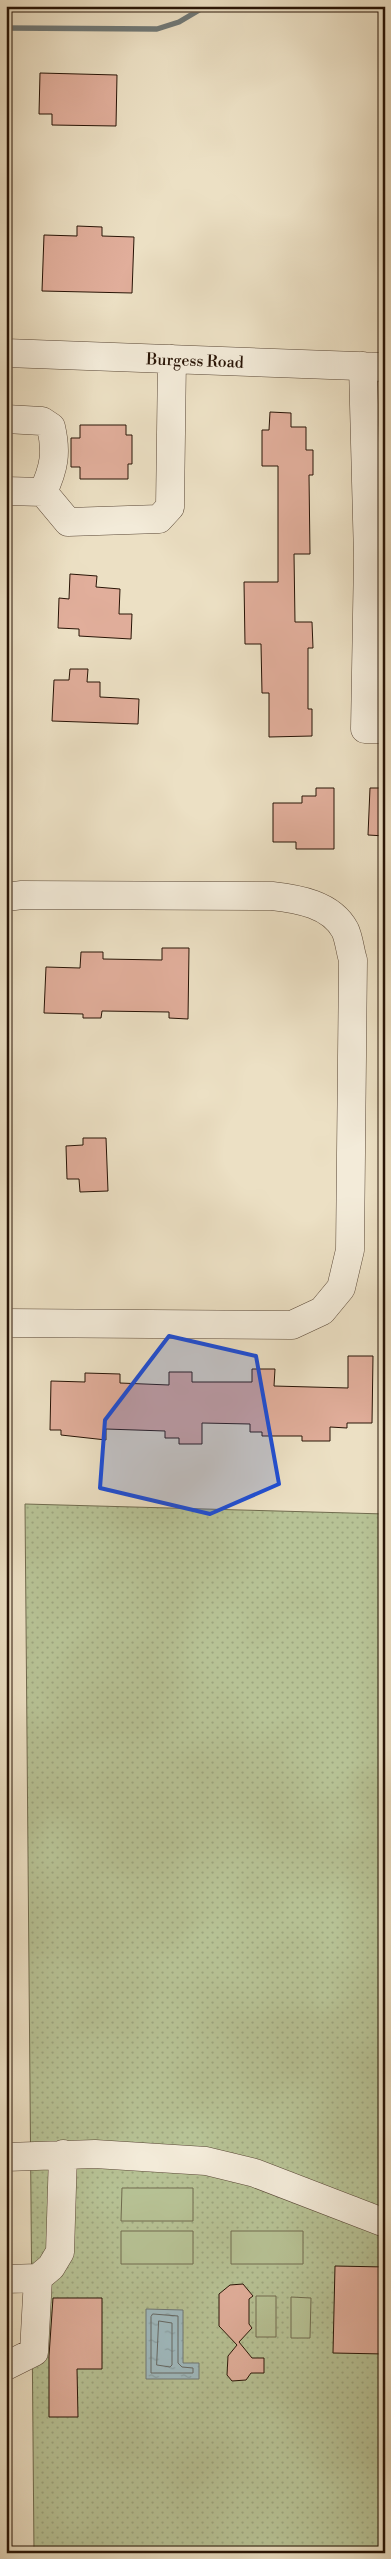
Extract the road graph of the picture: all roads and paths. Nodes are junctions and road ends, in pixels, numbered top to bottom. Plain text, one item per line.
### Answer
1 (6, 353) edge
2 (172, 359) junction
3 (374, 367) edge
4 (6, 419) edge
5 (6, 490) edge
6 (44, 492) junction
7 (377, 729) edge
8 (6, 898) edge
9 (6, 1323) edge
10 (63, 2154) junction
11 (6, 2157) edge
12 (385, 2223) edge
13 (38, 2278) junction
14 (6, 2279) edge
15 (6, 2366) edge

1 - 2 street, Burgess Road
2 - 3 street, Burgess Road
2 - 6 street
3 - 7 street
4 - 6 street
5 - 6 street
8 - 9 street
10 - 11 street
10 - 12 street
10 - 13 street
13 - 14 street
13 - 15 street

